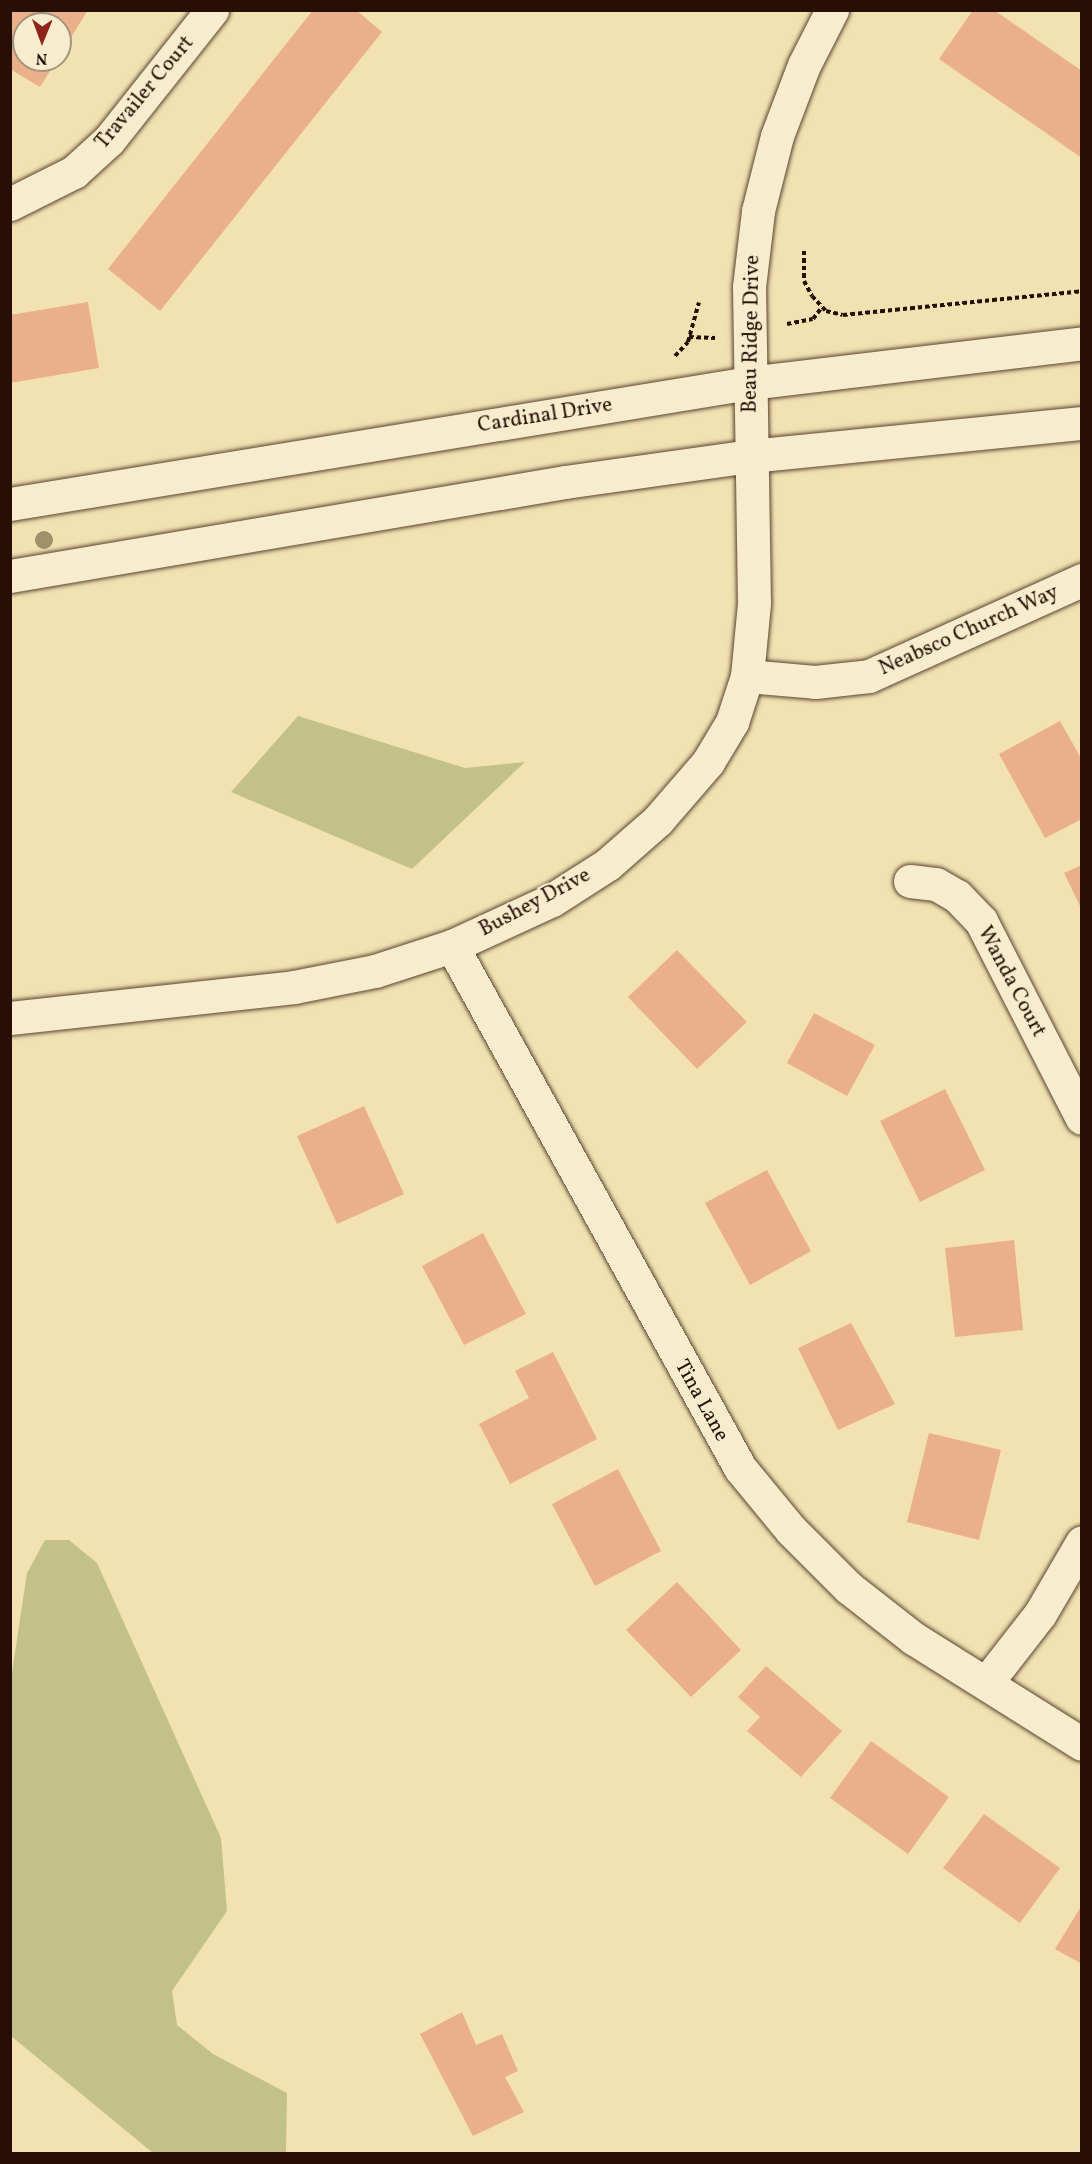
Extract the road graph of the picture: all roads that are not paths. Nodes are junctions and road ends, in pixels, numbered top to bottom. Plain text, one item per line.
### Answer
1 (212, 10) edge
2 (832, 10) edge
3 (10, 204) edge
4 (1082, 343) edge
5 (749, 383) junction
6 (1082, 423) edge
7 (750, 456) junction
8 (10, 504) edge
9 (10, 576) edge
10 (1082, 580) edge
11 (747, 676) junction
12 (910, 881) dead end
13 (452, 946) junction
14 (10, 1018) edge
15 (1082, 1118) edge
16 (1082, 1542) edge
17 (987, 1682) junction
18 (1082, 1744) edge

1 - 3 street, Travailer Court
2 - 5 street, Beau Ridge Drive
4 - 5 street, Cardinal Drive
5 - 7 street, Beau Ridge Drive
5 - 8 street, Cardinal Drive
6 - 7 street
7 - 9 street
7 - 11 street, Bushey Drive
10 - 11 street, Neabsco Church Way
11 - 13 street, Bushey Drive
12 - 15 street, Wanda Court
13 - 14 street, Bushey Drive
13 - 17 street, Tina Lane
16 - 17 street
17 - 18 street, Tina Lane

